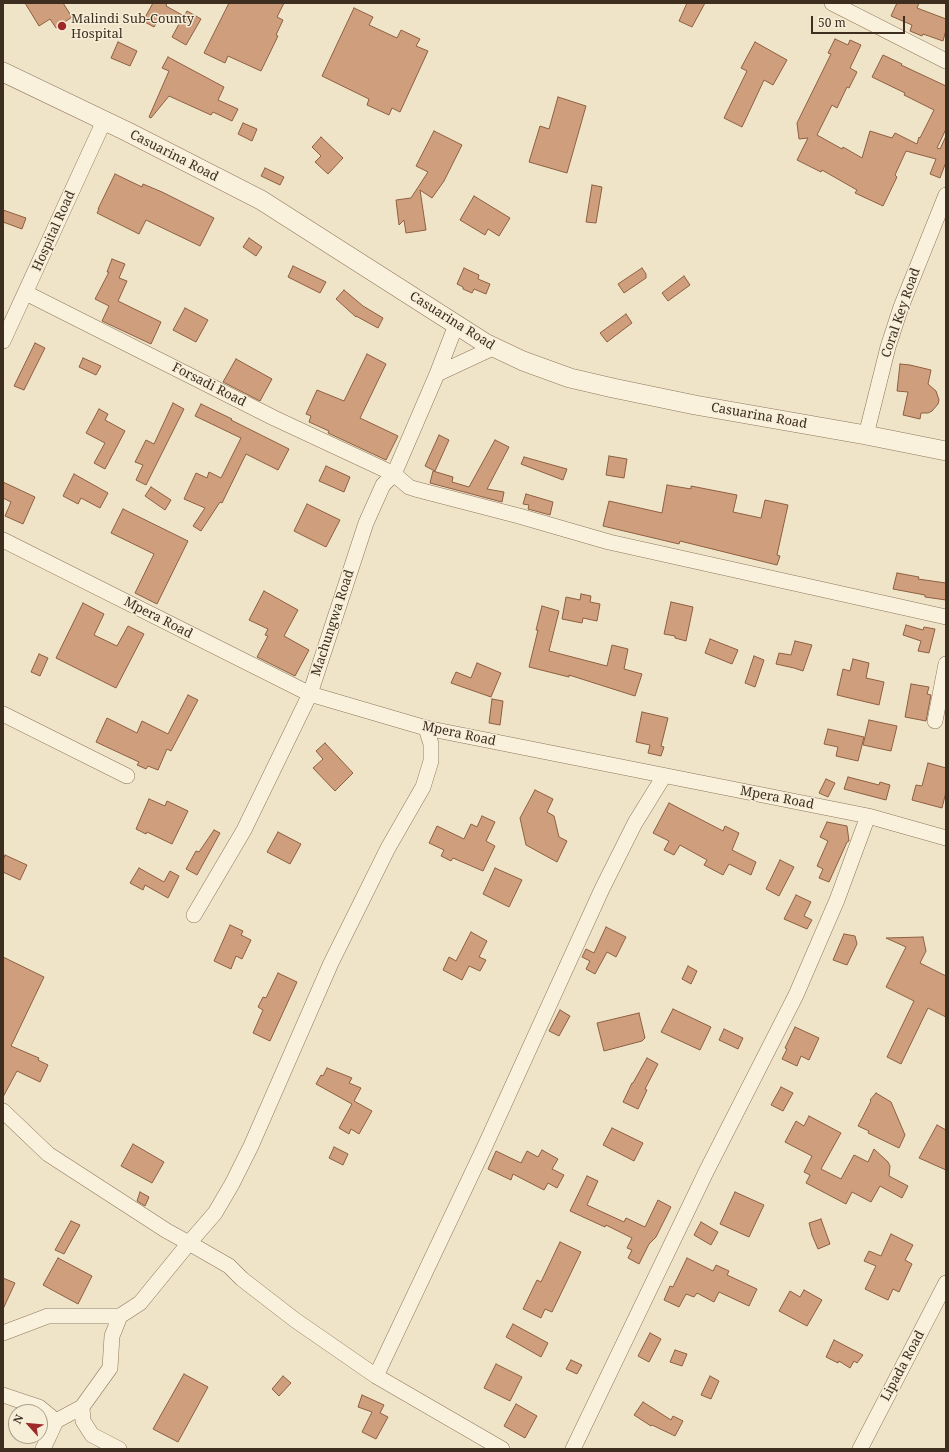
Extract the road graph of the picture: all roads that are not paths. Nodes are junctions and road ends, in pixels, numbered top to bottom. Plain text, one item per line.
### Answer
1 (832, 3) edge
2 (946, 61) edge
3 (3, 72) edge
4 (104, 121) junction
5 (946, 195) edge
6 (26, 293) junction
7 (456, 325) junction
8 (3, 341) edge
9 (495, 347) junction
10 (437, 374) junction
11 (866, 435) junction
12 (946, 451) edge
13 (394, 474) junction
14 (3, 540) edge
15 (946, 617) edge
16 (946, 664) edge
17 (310, 694) junction
18 (3, 714) edge
19 (934, 721) dead end
20 (426, 728) junction
21 (127, 776) dead end
22 (664, 776) junction
23 (868, 816) junction
24 (946, 838) edge
25 (194, 915) dead end
26 (3, 1112) edge
27 (189, 1243) junction
28 (946, 1283) edge
29 (120, 1316) junction
30 (3, 1333) edge
31 (376, 1376) junction
32 (3, 1395) edge
33 (82, 1407) junction
34 (56, 1421) junction
35 (43, 1449) edge
36 (119, 1449) edge
37 (502, 1449) edge
38 (573, 1449) edge
39 (860, 1449) edge

1 - 2 street
3 - 4 street, Casuarina Road
4 - 6 street, Hospital Road
4 - 7 street, Casuarina Road
5 - 11 street, Coral Key Road
6 - 8 street, Hospital Road
6 - 13 street, Forsadi Road
7 - 9 street, Casuarina Road
7 - 10 street, Machungwa Road
9 - 10 street
9 - 11 street, Casuarina Road
10 - 13 street, Machungwa Road
11 - 12 street, Casuarina Road
13 - 15 street, Forsadi Road
13 - 17 street, Machungwa Road
14 - 17 street, Mpera Road
16 - 19 street
17 - 20 street, Mpera Road
17 - 25 street, Machungwa Road
18 - 21 street
20 - 22 street, Mpera Road
20 - 27 street
22 - 23 street, Mpera Road
22 - 31 street
23 - 24 street, Mpera Road
23 - 38 street
26 - 27 street
27 - 29 street
27 - 31 street
28 - 39 street, Lipada Road
29 - 30 street
29 - 33 street
31 - 37 street
32 - 34 street
33 - 34 street
33 - 36 street
34 - 35 street

